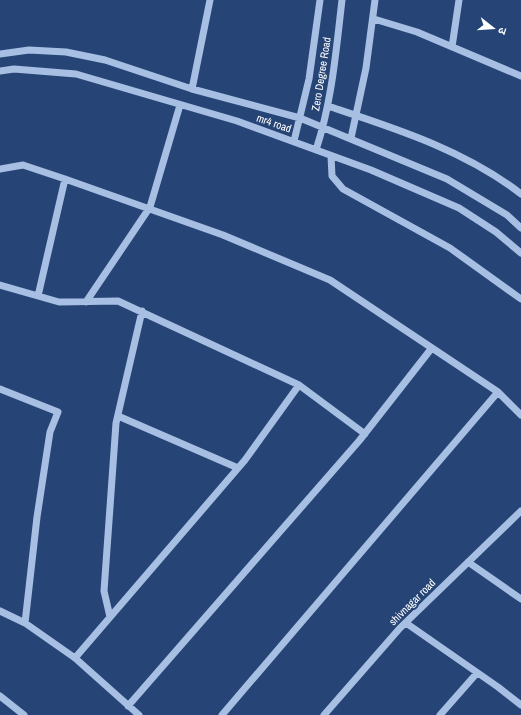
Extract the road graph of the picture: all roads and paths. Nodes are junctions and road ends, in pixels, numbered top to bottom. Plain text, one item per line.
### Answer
1 (210, 0) edge
2 (320, 0) edge
3 (342, 0) edge
4 (375, 0) edge
5 (459, 0) edge
6 (374, 18) junction
7 (452, 47) junction
8 (0, 54) edge
9 (0, 71) edge
10 (521, 76) edge
11 (192, 89) junction
12 (180, 106) junction
13 (328, 106) junction
14 (355, 115) junction
15 (300, 118) junction
16 (323, 127) junction
17 (351, 138) junction
18 (294, 141) junction
19 (316, 150) junction
20 (331, 156) junction
21 (0, 169) edge
22 (65, 179) junction
23 (521, 194) edge
24 (150, 207) junction
25 (521, 228) edge
26 (521, 253) edge
27 (0, 285) edge
28 (38, 296) junction
29 (521, 299) edge
30 (86, 302) junction
31 (142, 311) junction
32 (431, 349) junction
33 (299, 385) junction
34 (0, 389) edge
35 (498, 392) junction
36 (521, 415) edge
37 (118, 416) junction
38 (365, 434) junction
39 (238, 468) junction
40 (521, 510) edge
41 (468, 562) junction
42 (521, 600) edge
43 (0, 611) edge
44 (110, 617) junction
45 (25, 622) junction
46 (406, 623) junction
47 (75, 658) junction
48 (477, 673) junction
49 (0, 696) edge
50 (521, 705) edge
51 (128, 706) junction
52 (24, 715) edge
53 (139, 715) edge
54 (222, 715) edge
55 (324, 715) edge
56 (440, 715) edge

1 - 11 street
2 - 15 street, Zero Degree Road
3 - 13 street, Zero Degree Road
4 - 6 street
5 - 7 street
6 - 7 street
6 - 14 street
7 - 10 street
8 - 11 street, mr4 road
9 - 12 street, mr4 road
11 - 15 street, mr4 road
12 - 18 street, mr4 road
12 - 24 street
13 - 14 street
13 - 16 street, Zero Degree Road
14 - 17 street
14 - 23 street
15 - 16 street, mr4 road
15 - 18 street, Zero Degree Road
16 - 17 street, mr4 road
16 - 19 street, Zero Degree Road
17 - 25 street, mr4 road
18 - 19 street, mr4 road
19 - 20 street, mr4 road
20 - 26 street, mr4 road
20 - 29 street
21 - 22 street
22 - 24 street
22 - 28 street
24 - 30 street
24 - 32 street
27 - 28 street
28 - 30 street
30 - 31 street
31 - 33 street
31 - 37 street
32 - 35 street
32 - 38 street
33 - 38 street
33 - 39 street
34 - 45 street
35 - 36 street
35 - 54 street
37 - 39 street
37 - 44 street
38 - 51 street
39 - 44 street
40 - 41 street, shivnagar road
41 - 42 street
41 - 46 street, shivnagar road
43 - 45 street
44 - 47 street
45 - 47 street
46 - 48 street
46 - 55 street, shivnagar road
47 - 51 street
48 - 50 street
48 - 56 street
49 - 52 street
51 - 53 street

